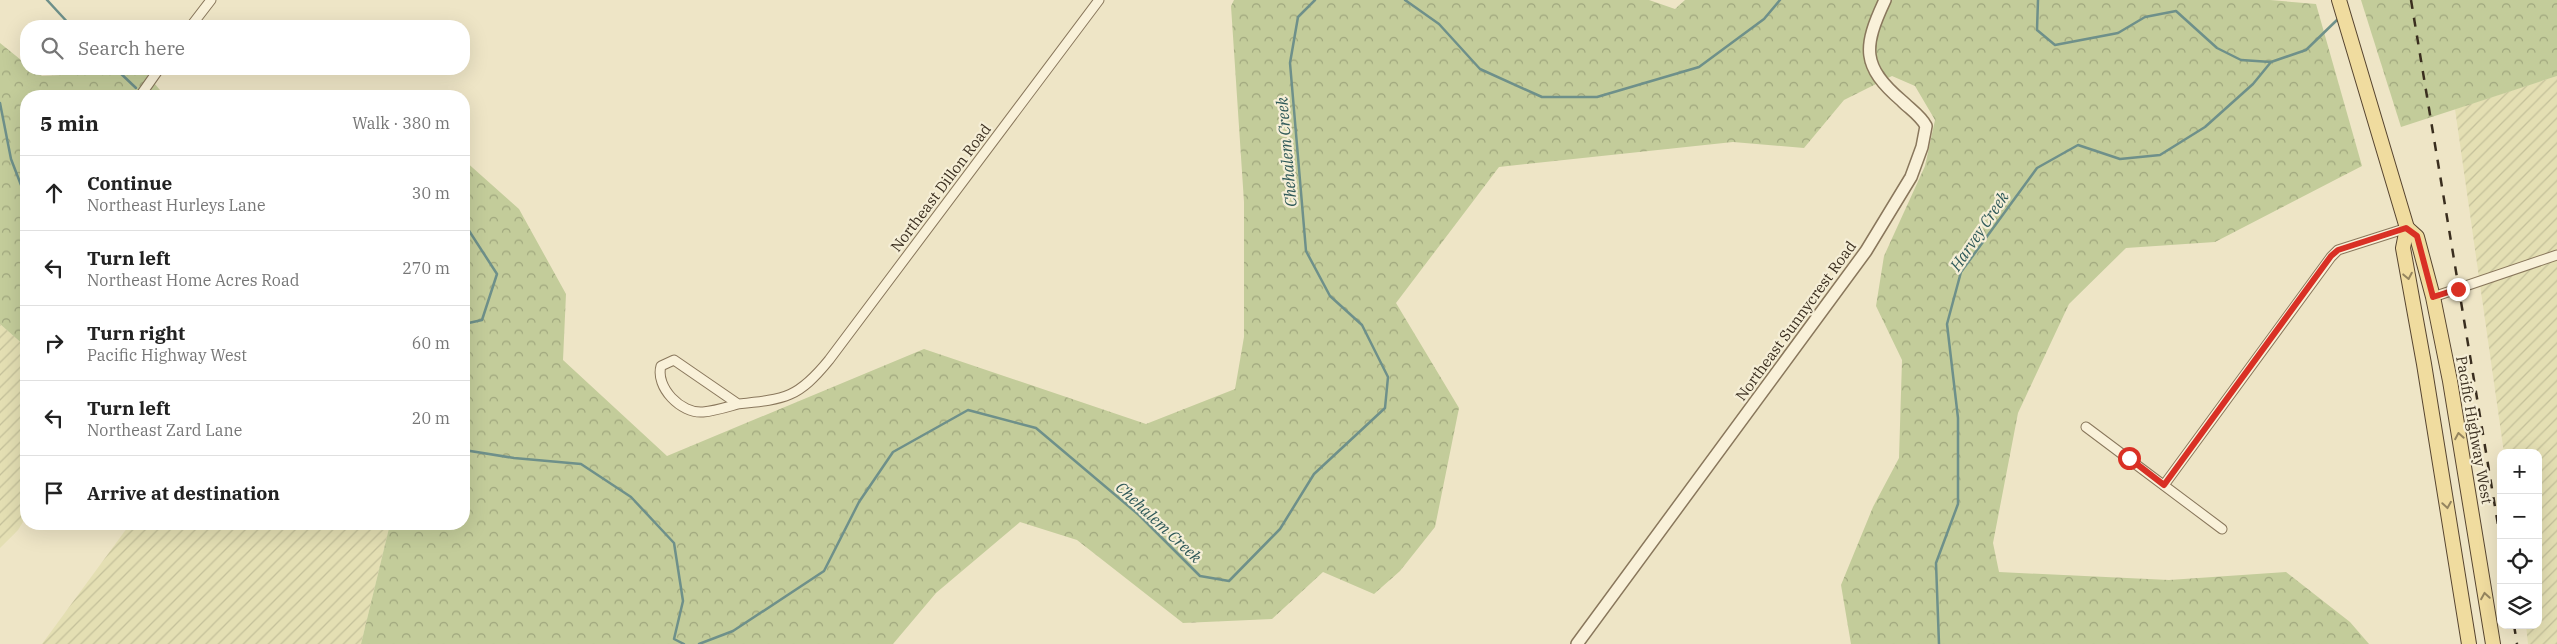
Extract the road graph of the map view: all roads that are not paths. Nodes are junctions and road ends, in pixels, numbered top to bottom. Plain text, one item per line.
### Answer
1 (211, 0) edge
2 (1099, 0) edge
3 (1885, 0) edge
4 (2339, 0) edge
5 (196, 20) edge
6 (155, 75) edge
7 (144, 90) edge
8 (2406, 228) junction
9 (2557, 255) edge
10 (2433, 297) junction
11 (738, 404) junction
12 (2086, 427) dead end
13 (2164, 485) junction
14 (2222, 529) dead end
15 (1577, 644) edge
16 (2470, 644) edge
17 (2493, 644) edge

1 - 5 street
2 - 11 street, Northeast Dillon Road
3 - 15 street, Northeast Sunnycrest Road
4 - 8 main road, Pacific Highway West
6 - 7 street
8 - 10 main road, Pacific Highway West
8 - 13 street
8 -> 16 main road, Pacific Highway West
9 - 10 street
17 -> 10 main road, Pacific Highway West
11 - 11 street
12 - 13 street
13 - 14 street

